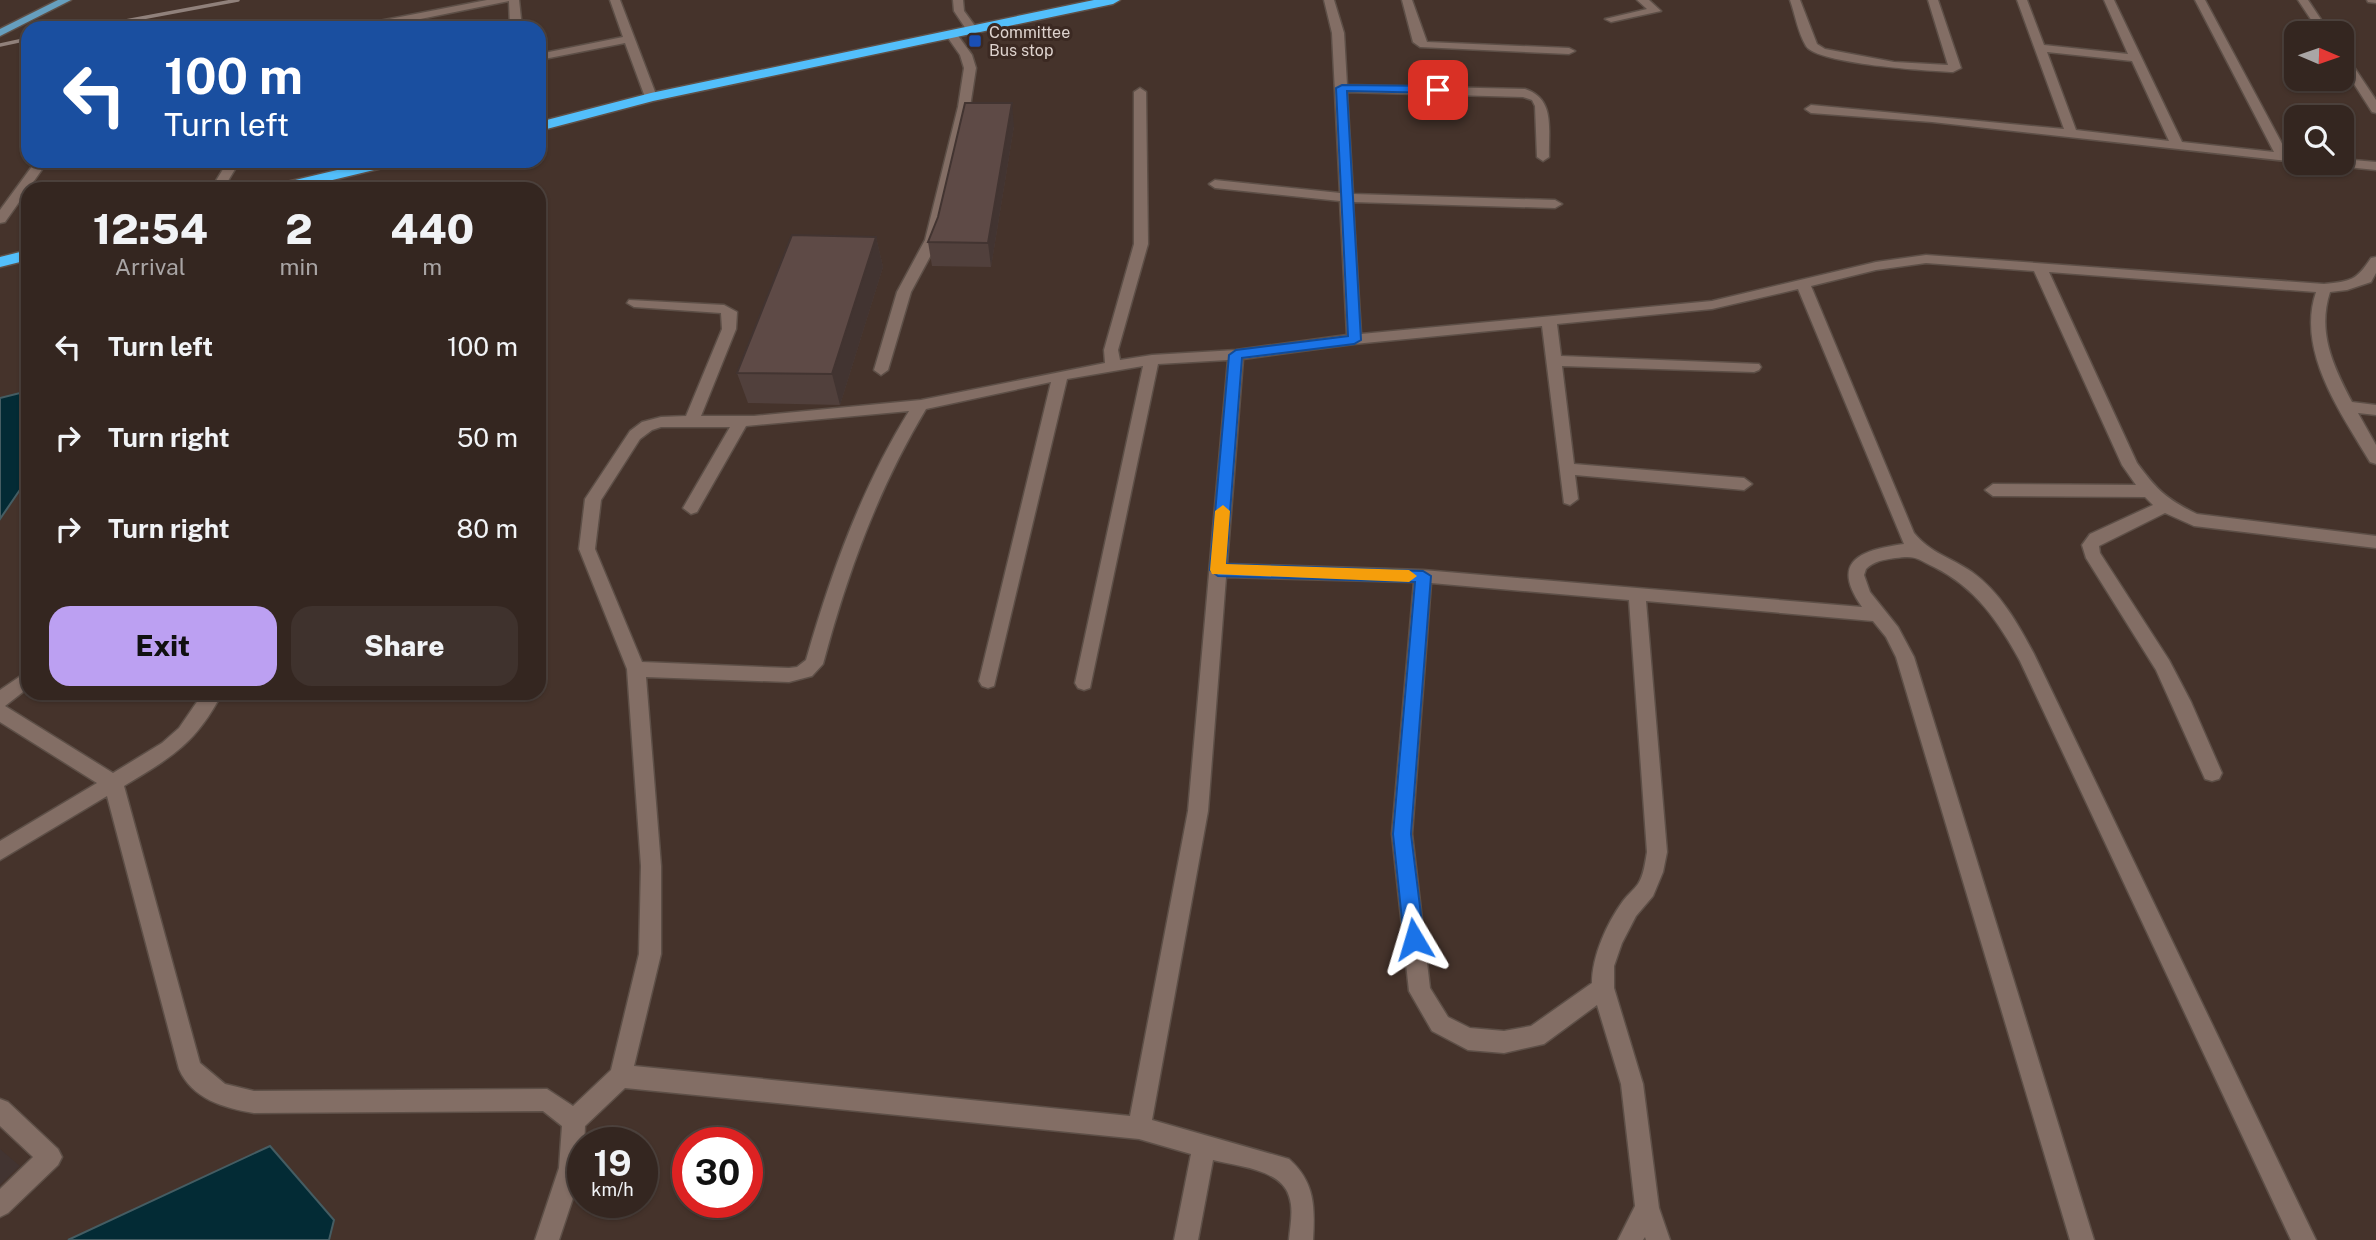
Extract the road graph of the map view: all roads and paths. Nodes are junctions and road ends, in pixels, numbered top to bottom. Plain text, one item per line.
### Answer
1 (66, 0) edge
2 (504, 0) edge
3 (514, 0) edge
4 (615, 0) edge
5 (958, 0) edge
6 (1113, 0) edge
7 (1329, 0) edge
8 (1407, 0) edge
9 (1642, 0) edge
10 (1795, 0) edge
11 (1933, 0) edge
12 (2022, 0) edge
13 (2109, 0) edge
14 (2200, 0) edge
15 (2303, 0) edge
16 (1611, 19) dead end
17 (24, 21) edge
18 (395, 21) edge
19 (516, 21) edge
20 (2317, 21) edge
21 (21, 22) edge
22 (972, 30) junction
23 (0, 33) edge
24 (952, 35) junction
25 (630, 39) junction
26 (2039, 48) junction
27 (1569, 51) dead end
28 (546, 56) edge
29 (2136, 58) junction
30 (2354, 71) edge
31 (1342, 88) junction
32 (1140, 92) dead end
33 (2371, 92) edge
34 (651, 97) junction
35 (1811, 109) dead end
36 (2376, 109) edge
37 (546, 125) edge
38 (2071, 135) junction
39 (2177, 145) junction
40 (2284, 147) edge
41 (1543, 157) dead end
42 (2284, 157) edge
43 (2354, 164) edge
44 (2376, 166) edge
45 (364, 168) edge
46 (305, 182) edge
47 (1215, 184) dead end
48 (21, 190) edge
49 (1348, 198) junction
50 (1555, 204) dead end
51 (0, 219) edge
52 (21, 257) edge
53 (2376, 261) edge
54 (0, 262) edge
55 (2039, 266) junction
56 (2371, 280) edge
57 (1802, 284) junction
58 (2323, 288) junction
59 (635, 303) dead end
60 (1549, 321) junction
61 (1354, 340) junction
62 (1236, 355) junction
63 (1152, 360) junction
64 (1552, 361) junction
65 (1113, 367) junction
66 (1754, 367) dead end
67 (881, 370) dead end
68 (1060, 375) junction
69 (921, 405) junction
70 (2346, 406) junction
71 (2376, 410) edge
72 (741, 421) junction
73 (691, 422) junction
74 (2376, 458) edge
75 (1566, 469) junction
76 (1744, 484) dead end
77 (1993, 489) dead end
78 (2150, 491) junction
79 (1570, 499) dead end
80 (2165, 506) junction
81 (691, 508) dead end
82 (2376, 542) edge
83 (1915, 549) junction
84 (1218, 570) junction
85 (1423, 576) junction
86 (1637, 594) junction
87 (1878, 615) junction
88 (636, 670) junction
89 (988, 681) dead end
90 (1084, 683) dead end
91 (21, 684) edge
92 (0, 700) edge
93 (208, 700) edge
94 (0, 712) edge
95 (2211, 773) dead end
96 (113, 783) junction
97 (0, 852) edge
98 (1602, 988) junction
99 (621, 1076) junction
100 (0, 1110) edge
101 (574, 1121) junction
102 (1139, 1128) junction
103 (1204, 1146) junction
104 (0, 1205) edge
105 (1647, 1208) junction
106 (547, 1240) edge
107 (1186, 1240) edge
108 (1301, 1240) edge
109 (1630, 1240) edge
110 (1658, 1240) edge
111 (2082, 1240) edge
112 (2304, 1240) edge

1 - 17 main road
2 - 18 street
3 - 19 street
4 - 25 street
5 - 22 street
6 - 22 highway
7 - 31 street
8 - 27 street
9 - 16 street
10 - 11 street
12 - 26 street
13 - 29 street
14 - 40 street
15 - 20 street
21 - 23 main road
22 - 24 highway
24 - 34 highway
24 - 67 street
25 - 28 street
25 - 34 street
26 - 29 street
26 - 38 street
29 - 39 street
30 - 33 street
31 - 41 street
31 - 49 street
32 - 65 street
33 - 36 street
34 - 37 highway
35 - 38 street
38 - 39 street
39 - 42 street
43 - 44 street
45 - 46 highway
47 - 49 street
48 - 51 street
49 - 50 street
49 - 61 street
52 - 54 highway
53 - 56 street
55 - 57 street
55 - 58 street
55 - 78 street
56 - 58 street
57 - 60 street
57 - 83 street
58 - 70 street
59 - 73 street
60 - 61 street
60 - 64 street
61 - 62 street
62 - 63 street
62 - 84 street
63 - 65 street
63 - 90 street
64 - 66 street
64 - 75 street
65 - 68 street
68 - 69 street
68 - 89 street
69 - 72 street
69 - 88 street
70 - 71 street
70 - 74 street
72 - 73 street
72 - 81 street
73 - 88 street
75 - 76 street
75 - 79 street
77 - 78 street
78 - 80 street
80 - 82 street
80 - 95 street
83 - 87 street
83 - 112 street
84 - 85 street
84 - 102 street
85 - 86 street
85 - 98 street
86 - 87 street
86 - 98 street
87 - 111 street
88 - 99 street
91 - 92 street
93 - 96 street
94 - 96 street
96 - 97 street
96 - 101 street
98 - 105 street
99 - 101 street
99 - 102 street
100 - 104 street
101 - 106 street
102 - 103 street
103 - 107 street
103 - 108 street
105 - 109 street
105 - 110 street

